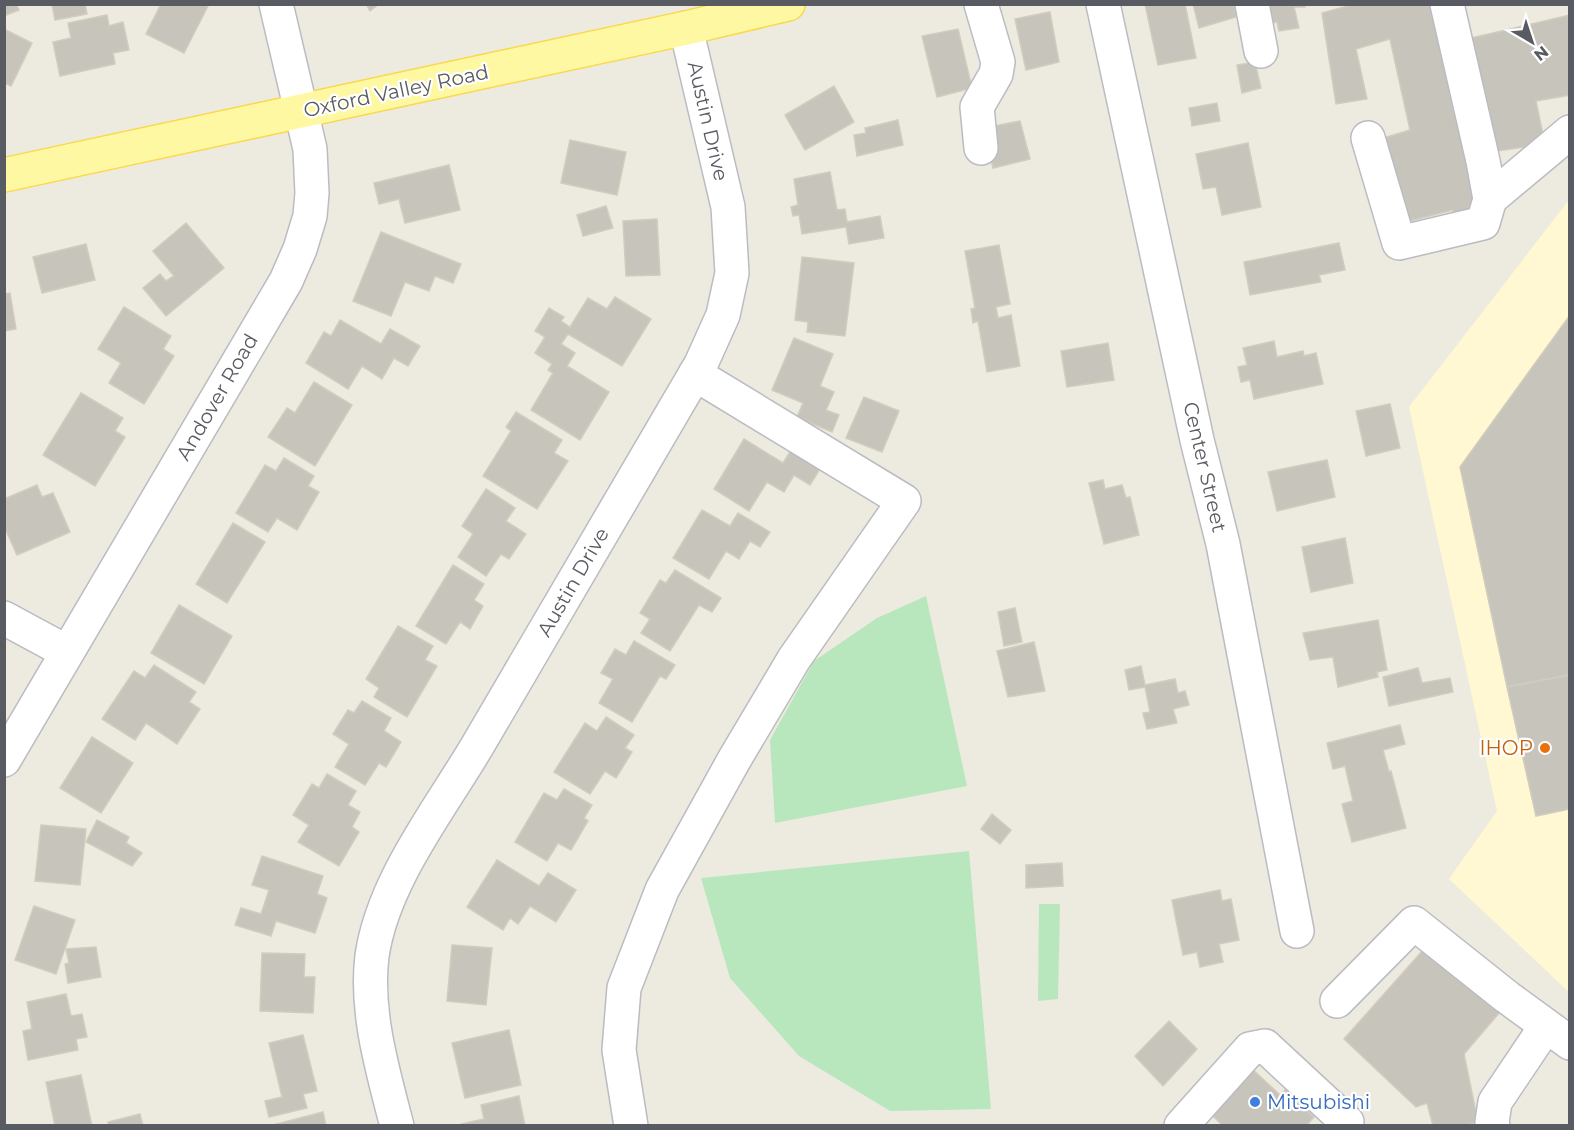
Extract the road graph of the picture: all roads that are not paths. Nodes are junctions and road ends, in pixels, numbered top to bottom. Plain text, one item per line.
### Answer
1 (276, 4) edge
2 (788, 4) edge
3 (981, 4) edge
4 (1103, 4) edge
5 (1252, 4) edge
6 (1447, 4) edge
7 (686, 28) junction
8 (1261, 51) dead end
9 (302, 112) junction
10 (1569, 132) edge
11 (1368, 138) dead end
12 (981, 148) dead end
13 (4, 175) edge
14 (1490, 199) junction
15 (695, 374) junction
16 (4, 618) edge
17 (67, 652) junction
18 (4, 760) edge
19 (1297, 931) dead end
20 (1337, 1001) dead end
21 (1558, 1034) edge
22 (397, 1125) edge
23 (631, 1125) edge
24 (1181, 1125) edge
25 (1345, 1125) edge
26 (1493, 1125) edge

1 - 9 street, Andover Road
2 - 7 main road, Oxford Valley Road
3 - 12 street
4 - 19 street, Center Street
5 - 8 street
6 - 14 street
7 - 9 main road, Oxford Valley Road
7 - 15 street, Austin Drive
9 - 13 main road, Oxford Valley Road
9 - 17 street, Andover Road
10 - 14 street
11 - 14 street
15 - 22 street, Austin Drive
15 - 23 street
16 - 17 street
17 - 18 street, Andover Road
20 - 21 street
21 - 26 street
24 - 25 street

